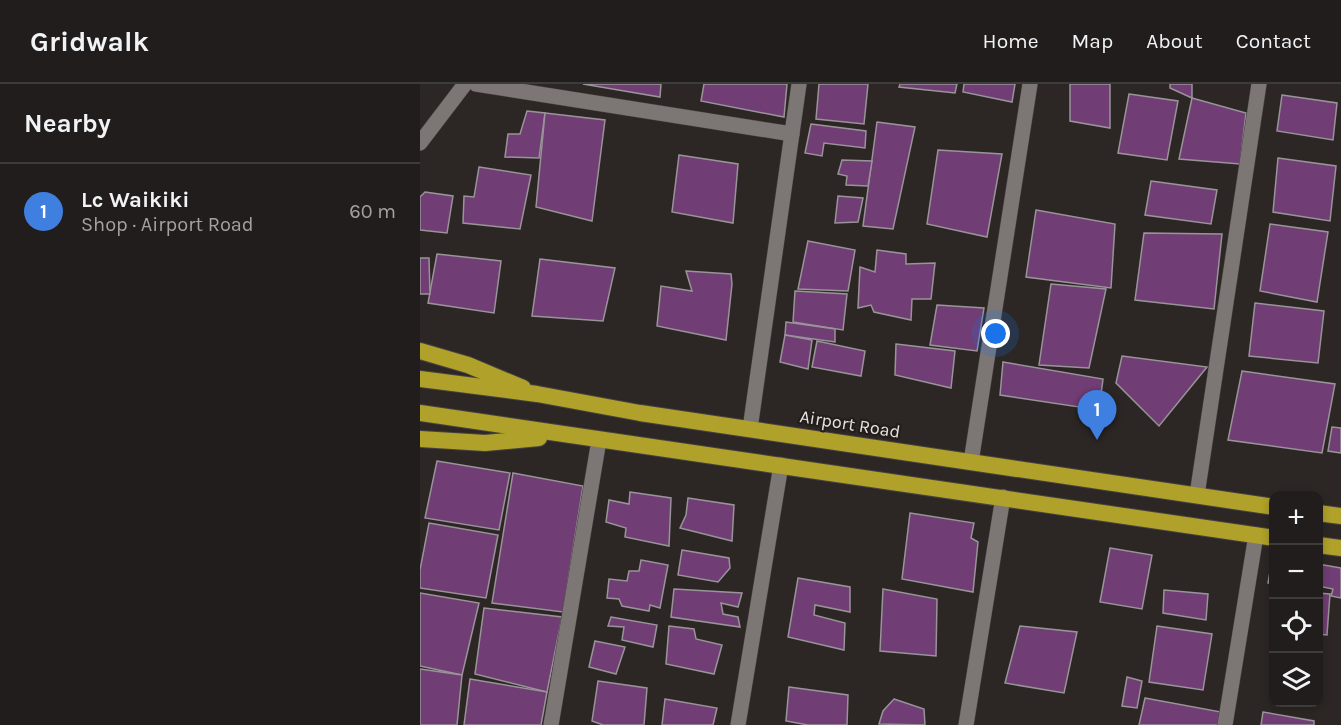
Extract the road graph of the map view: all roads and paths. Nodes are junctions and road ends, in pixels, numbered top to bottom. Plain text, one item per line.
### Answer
1 (465, 84) edge
2 (476, 84) edge
3 (800, 84) edge
4 (1030, 84) edge
5 (1259, 84) edge
6 (420, 116) edge
7 (433, 125) junction
8 (792, 134) junction
9 (420, 143) edge
10 (420, 351) edge
11 (420, 379) edge
12 (537, 394) junction
13 (420, 413) edge
14 (750, 429) junction
15 (567, 435) junction
16 (420, 439) edge
17 (599, 440) junction
18 (971, 462) junction
19 (781, 465) junction
20 (1197, 495) junction
21 (1003, 497) junction
22 (1269, 506) edge
23 (1323, 514) edge
24 (1341, 516) edge
25 (1256, 536) junction
26 (1269, 537) edge
27 (1323, 546) edge
28 (1341, 548) edge
29 (551, 725) edge
30 (738, 725) edge
31 (966, 725) edge
32 (1226, 725) edge

1 - 7 street
2 - 8 street
3 - 8 street
4 - 18 street
5 - 20 street
6 - 7 street
7 - 9 street
8 - 14 street
10 - 12 highway
11 - 12 highway, Airport Road
12 - 14 highway, Airport Road
13 - 15 highway
14 - 18 highway, Airport Road
15 - 16 highway
15 - 17 highway
17 - 19 highway
17 - 29 street
18 - 20 highway, Airport Road
19 - 21 highway
19 - 30 street
20 - 22 highway, Airport Road
21 - 25 highway
21 - 31 street
23 - 24 highway
25 - 26 highway
25 - 32 street
27 - 28 highway

